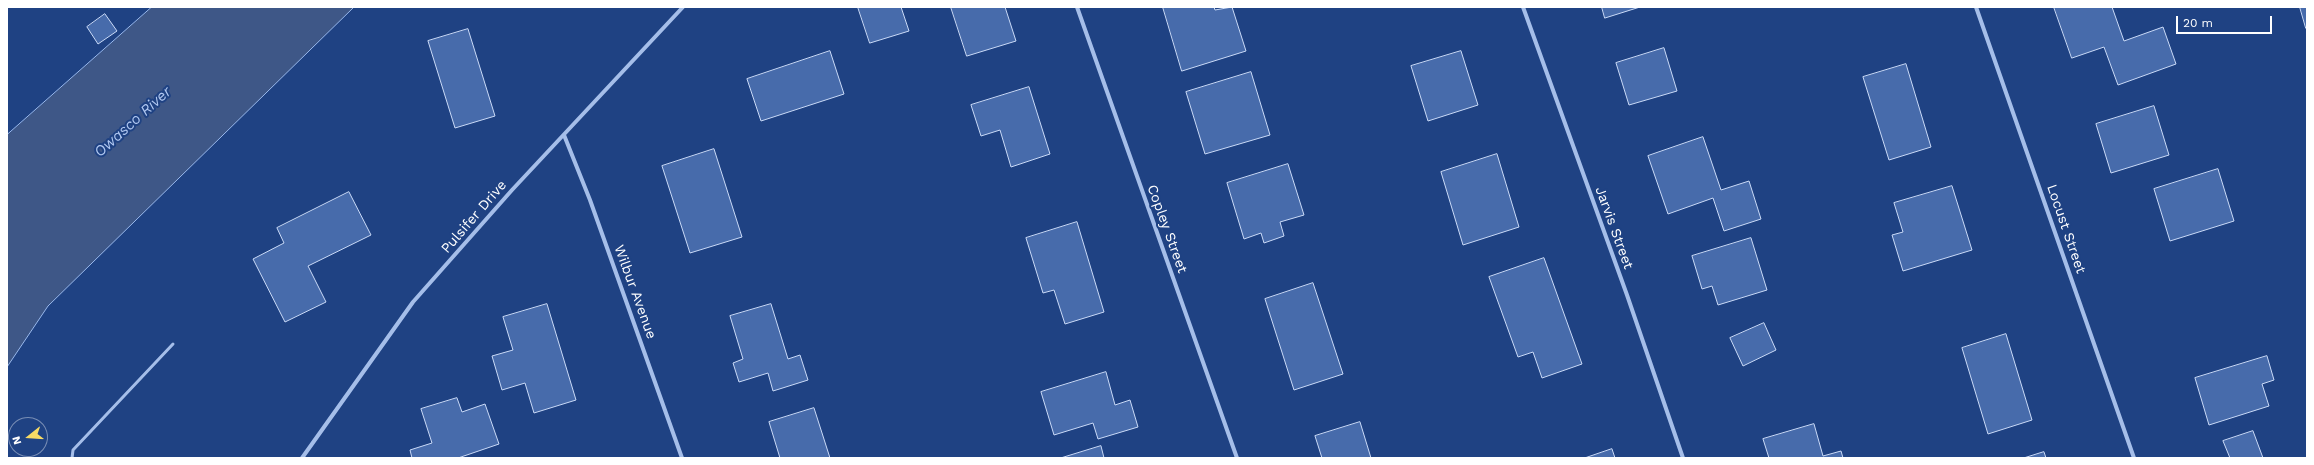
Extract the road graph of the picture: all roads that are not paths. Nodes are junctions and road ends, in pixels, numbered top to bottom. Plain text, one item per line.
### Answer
1 (683, 7) edge
2 (1077, 7) edge
3 (1523, 7) edge
4 (1976, 7) edge
5 (564, 135) junction
6 (173, 344) dead end
7 (72, 458) edge
8 (302, 458) edge
9 (682, 458) edge
10 (1237, 458) edge
11 (1683, 458) edge
12 (2134, 458) edge

1 - 5 street, Pulsifer Drive
2 - 10 street, Copley Street
3 - 11 street, Jarvis Street
4 - 12 street, Locust Street
5 - 8 street, Pulsifer Drive
5 - 9 street, Wilbur Avenue
6 - 7 lane

